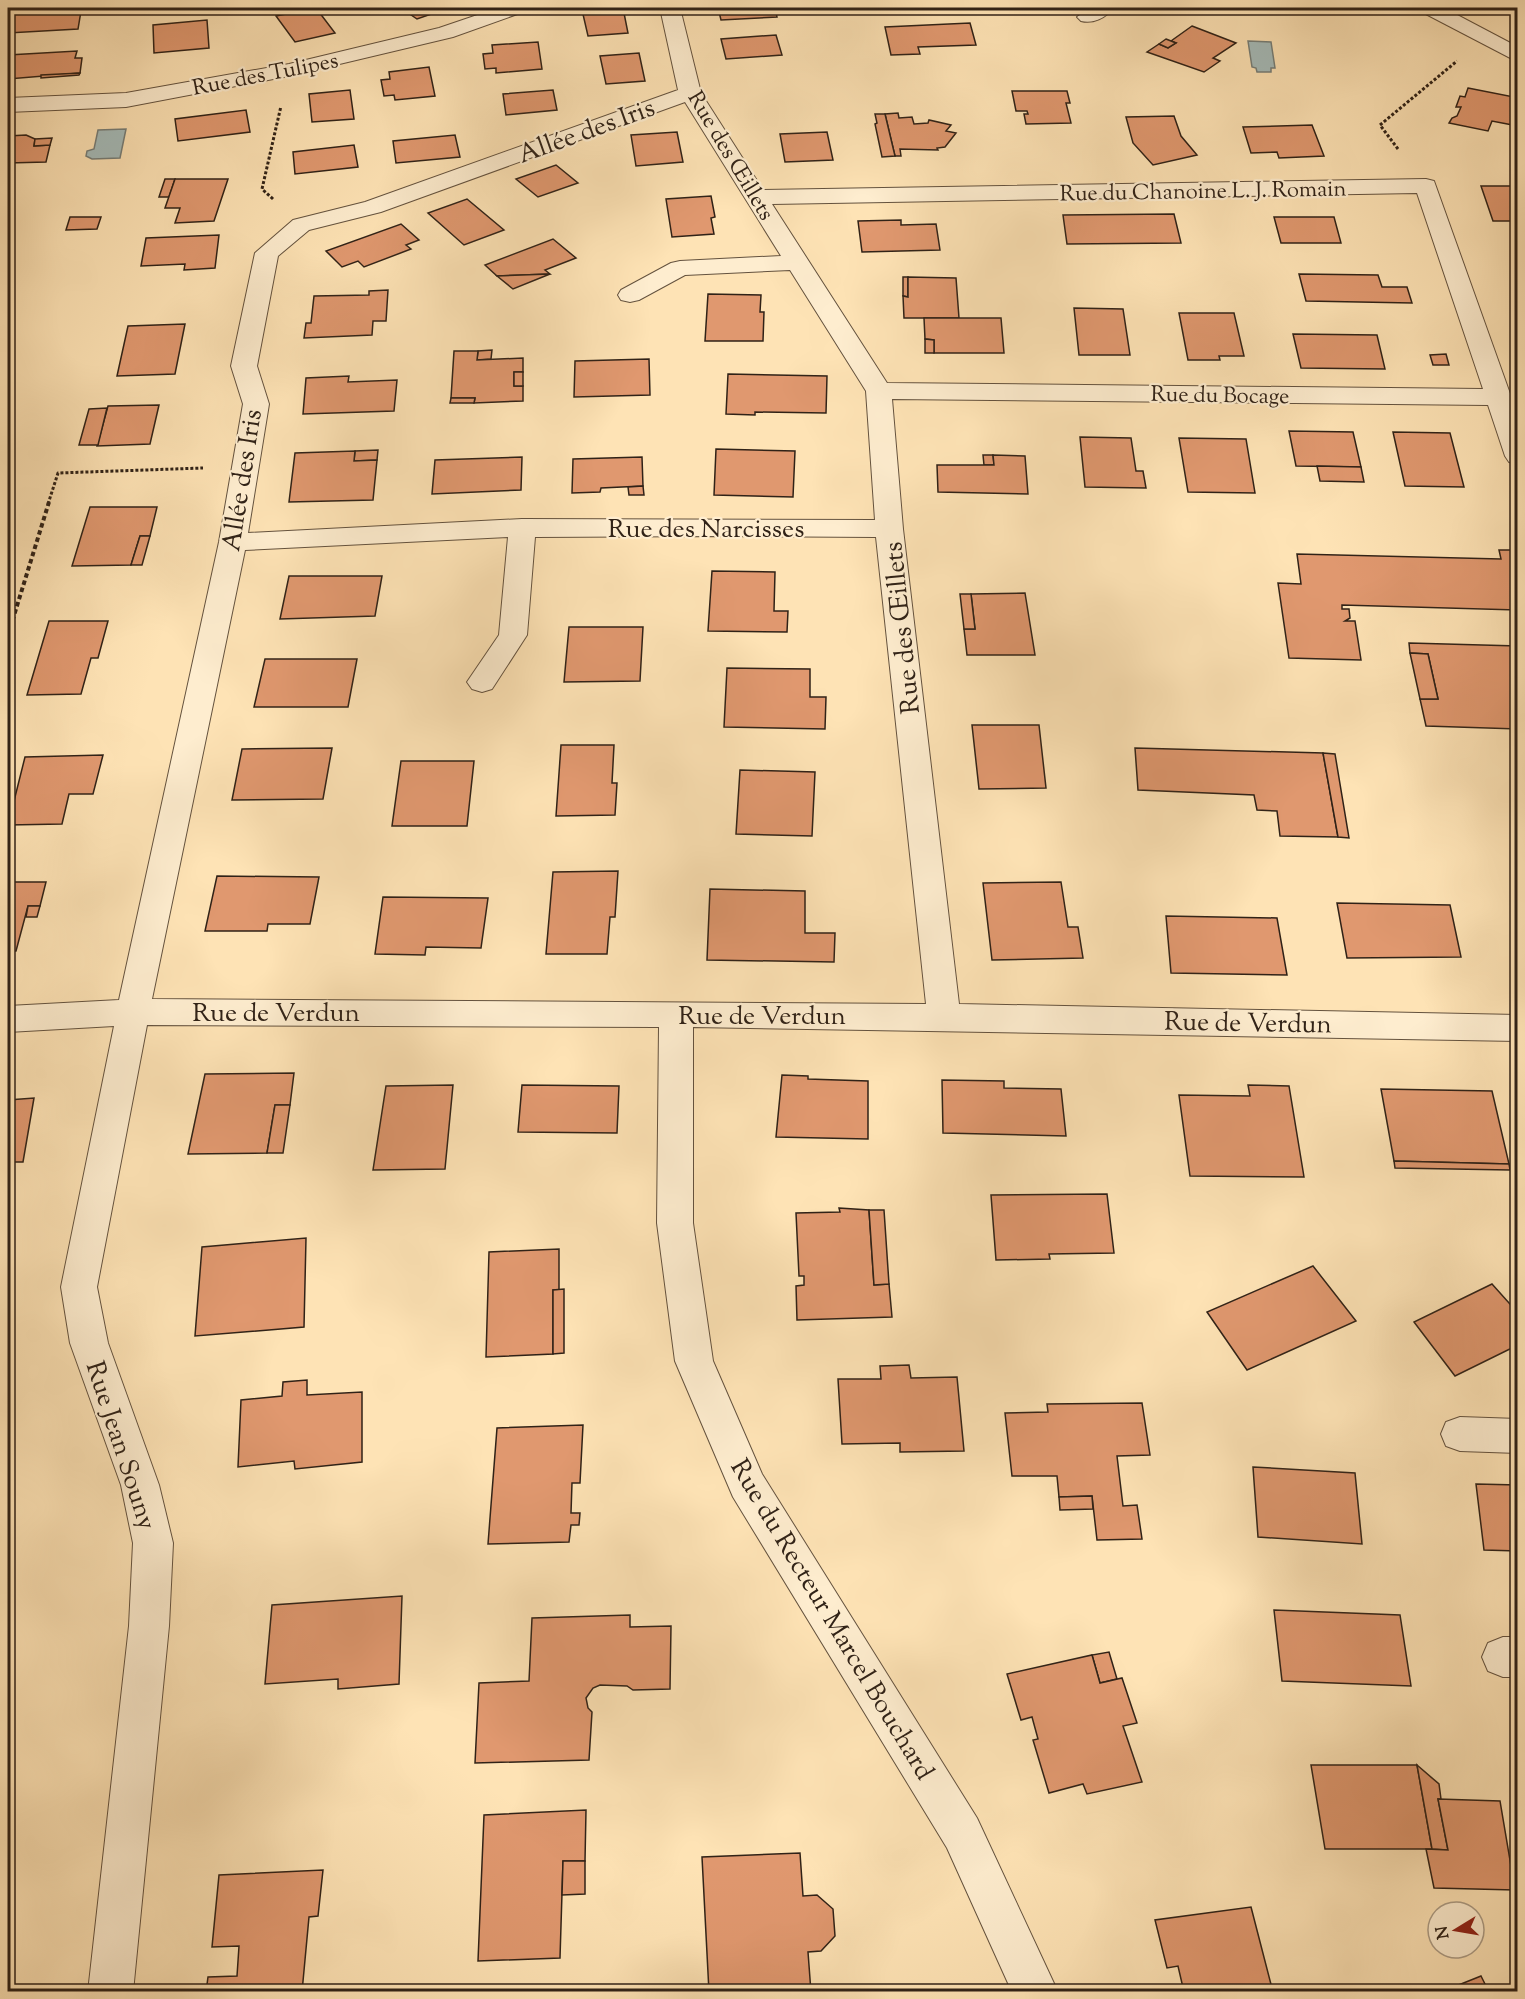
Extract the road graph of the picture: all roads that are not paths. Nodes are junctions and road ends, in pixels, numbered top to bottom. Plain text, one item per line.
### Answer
1 (516, 8) edge
2 (670, 8) edge
3 (1429, 8) edge
4 (1518, 56) edge
5 (690, 93) junction
6 (8, 105) edge
7 (758, 197) junction
8 (797, 262) junction
9 (630, 295) dead end
10 (879, 391) junction
11 (1498, 397) junction
12 (1518, 456) edge
13 (522, 528) junction
14 (889, 529) junction
15 (233, 542) junction
16 (482, 682) dead end
17 (133, 1011) junction
18 (676, 1014) junction
19 (945, 1017) junction
20 (8, 1019) edge
21 (1518, 1028) edge
22 (1461, 1434) dead end
23 (1518, 1436) edge
24 (110, 1992) edge
25 (1036, 1992) edge

1 - 6 street, Rue des Tulipes
2 - 5 street, Rue des Œillets
3 - 4 street
5 - 7 street, Rue des Œillets
5 - 15 street, Allée des Iris
7 - 8 street, Rue des Œillets
7 - 11 street, Rue du Chanoine L. J. Romain
8 - 9 street
8 - 10 street, Rue des Œillets
10 - 11 street, Rue du Bocage
10 - 14 street, Rue des Œillets
11 - 12 street
13 - 14 street, Rue des Narcisses
13 - 15 street, Rue des Narcisses
13 - 16 street
14 - 19 street, Rue des Œillets
15 - 17 street, Allée des Iris
17 - 18 street, Rue de Verdun
17 - 20 street, Rue de Verdun
17 - 24 street, Rue Jean Souny
18 - 19 street, Rue de Verdun
18 - 25 street, Rue du Recteur Marcel Bouchard
19 - 21 street, Rue de Verdun
22 - 23 street

